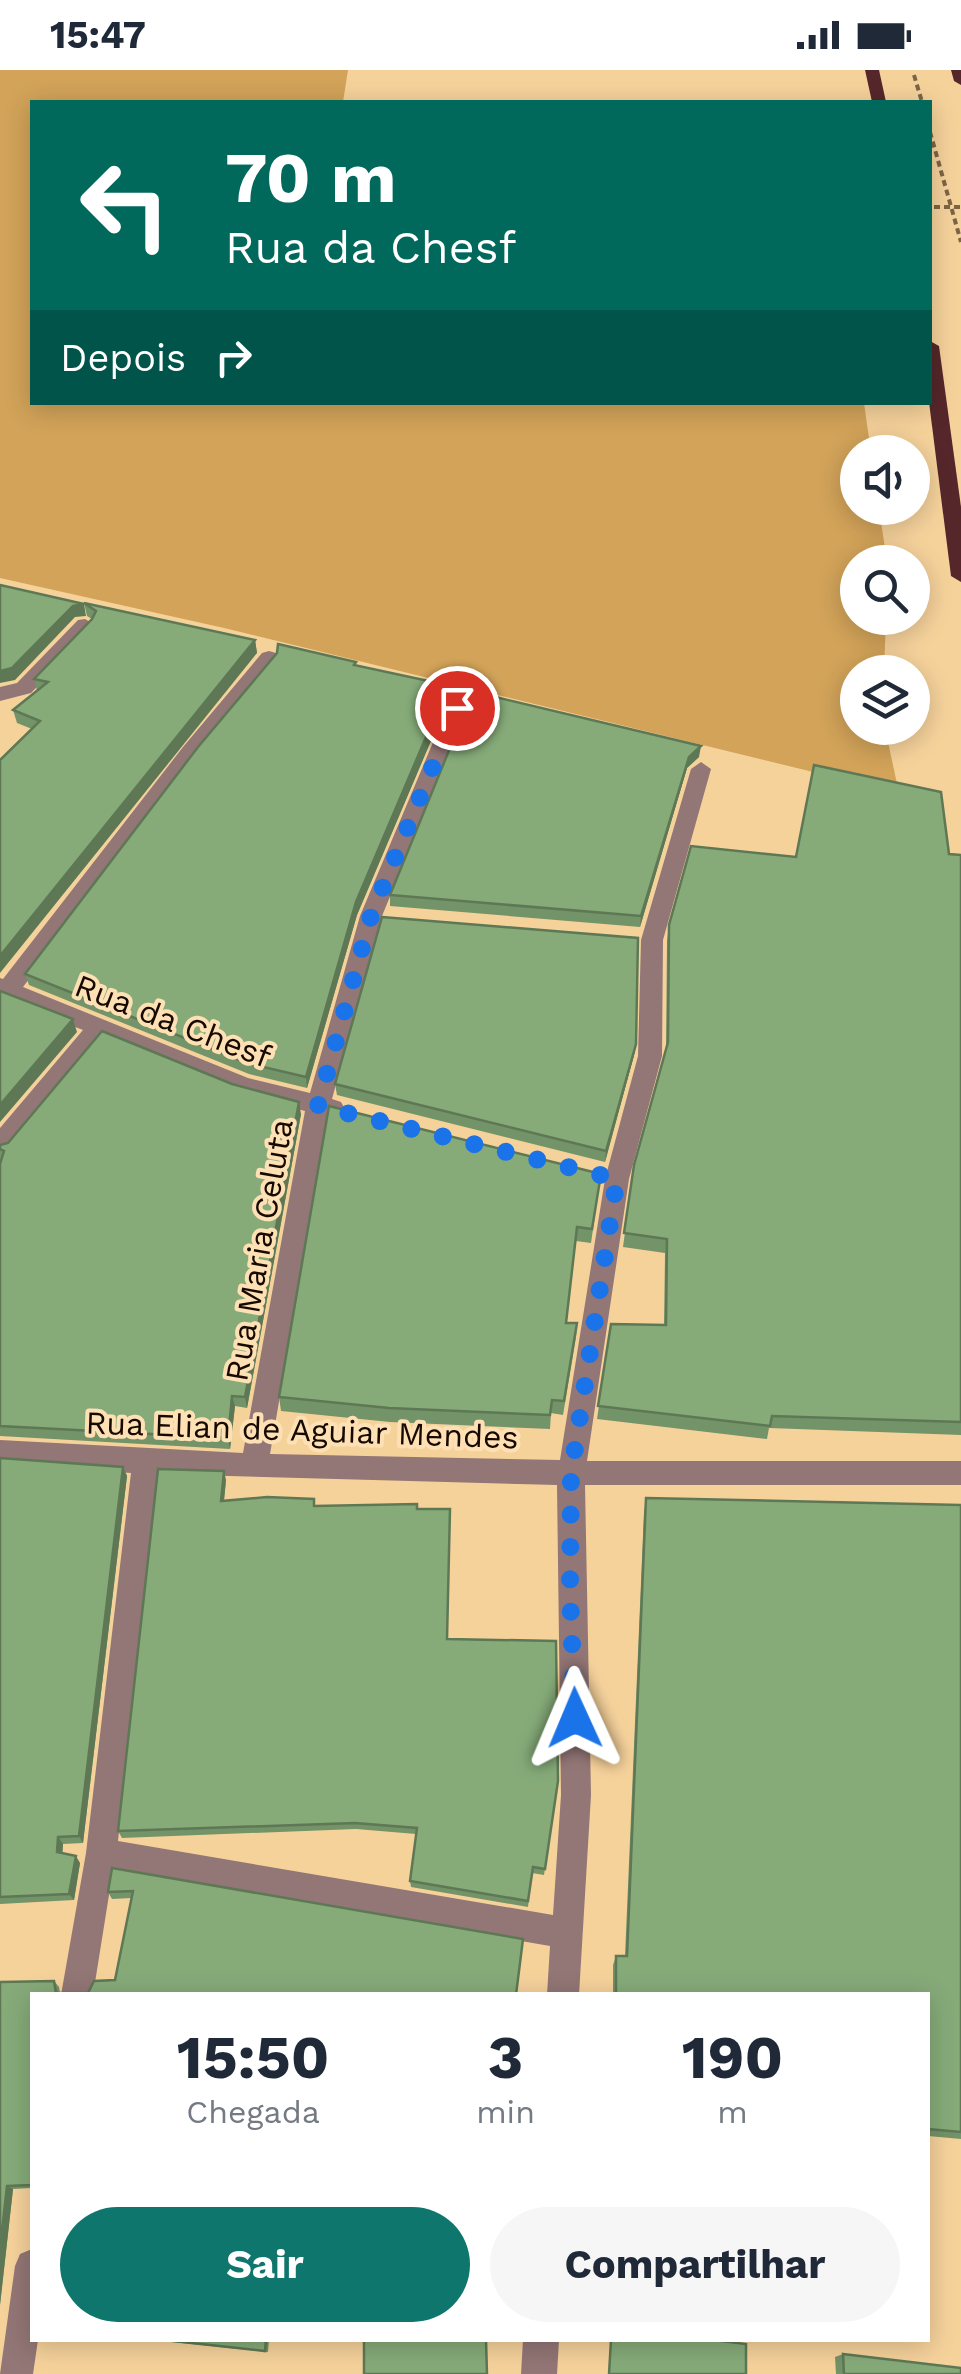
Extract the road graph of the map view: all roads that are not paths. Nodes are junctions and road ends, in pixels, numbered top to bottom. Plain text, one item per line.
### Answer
1 (872, 70) edge
2 (958, 70) edge
3 (961, 81) edge
4 (879, 100) edge
5 (932, 361) edge
6 (961, 576) edge
7 (86, 624) edge
8 (269, 658) edge
9 (0, 694) edge
10 (457, 708) dead end
11 (701, 769) dead end
12 (4, 989) edge
13 (99, 1028) junction
14 (318, 1106) junction
15 (356, 1115) edge
16 (0, 1145) edge
17 (0, 1452) edge
18 (146, 1463) junction
19 (254, 1467) junction
20 (961, 1473) edge
21 (571, 1474) junction
22 (101, 1853) junction
23 (567, 1933) junction
24 (77, 1992) edge
25 (563, 1992) edge
26 (30, 2279) edge
27 (541, 2342) edge
28 (15, 2374) edge
29 (539, 2374) edge

1 - 4 main road
2 - 3 main road
5 - 6 main road
7 - 9 street
8 - 12 street
10 - 14 street, Rua Maria Celuta
11 - 21 street
12 - 13 street, Rua da Chesf
13 - 14 street, Rua da Chesf
13 - 16 street
14 - 15 street, Rua da Chesf
14 - 19 street, Rua Maria Celuta
17 - 18 street, Rua Elian de Aguiar Mendes
18 - 19 street, Rua Elian de Aguiar Mendes
18 - 22 street
19 - 21 street, Rua Elian de Aguiar Mendes
20 - 21 street, Rua Elian de Aguiar Mendes
21 - 23 street
22 - 23 street
22 - 24 street
23 - 25 street
26 - 28 street
27 - 29 street

